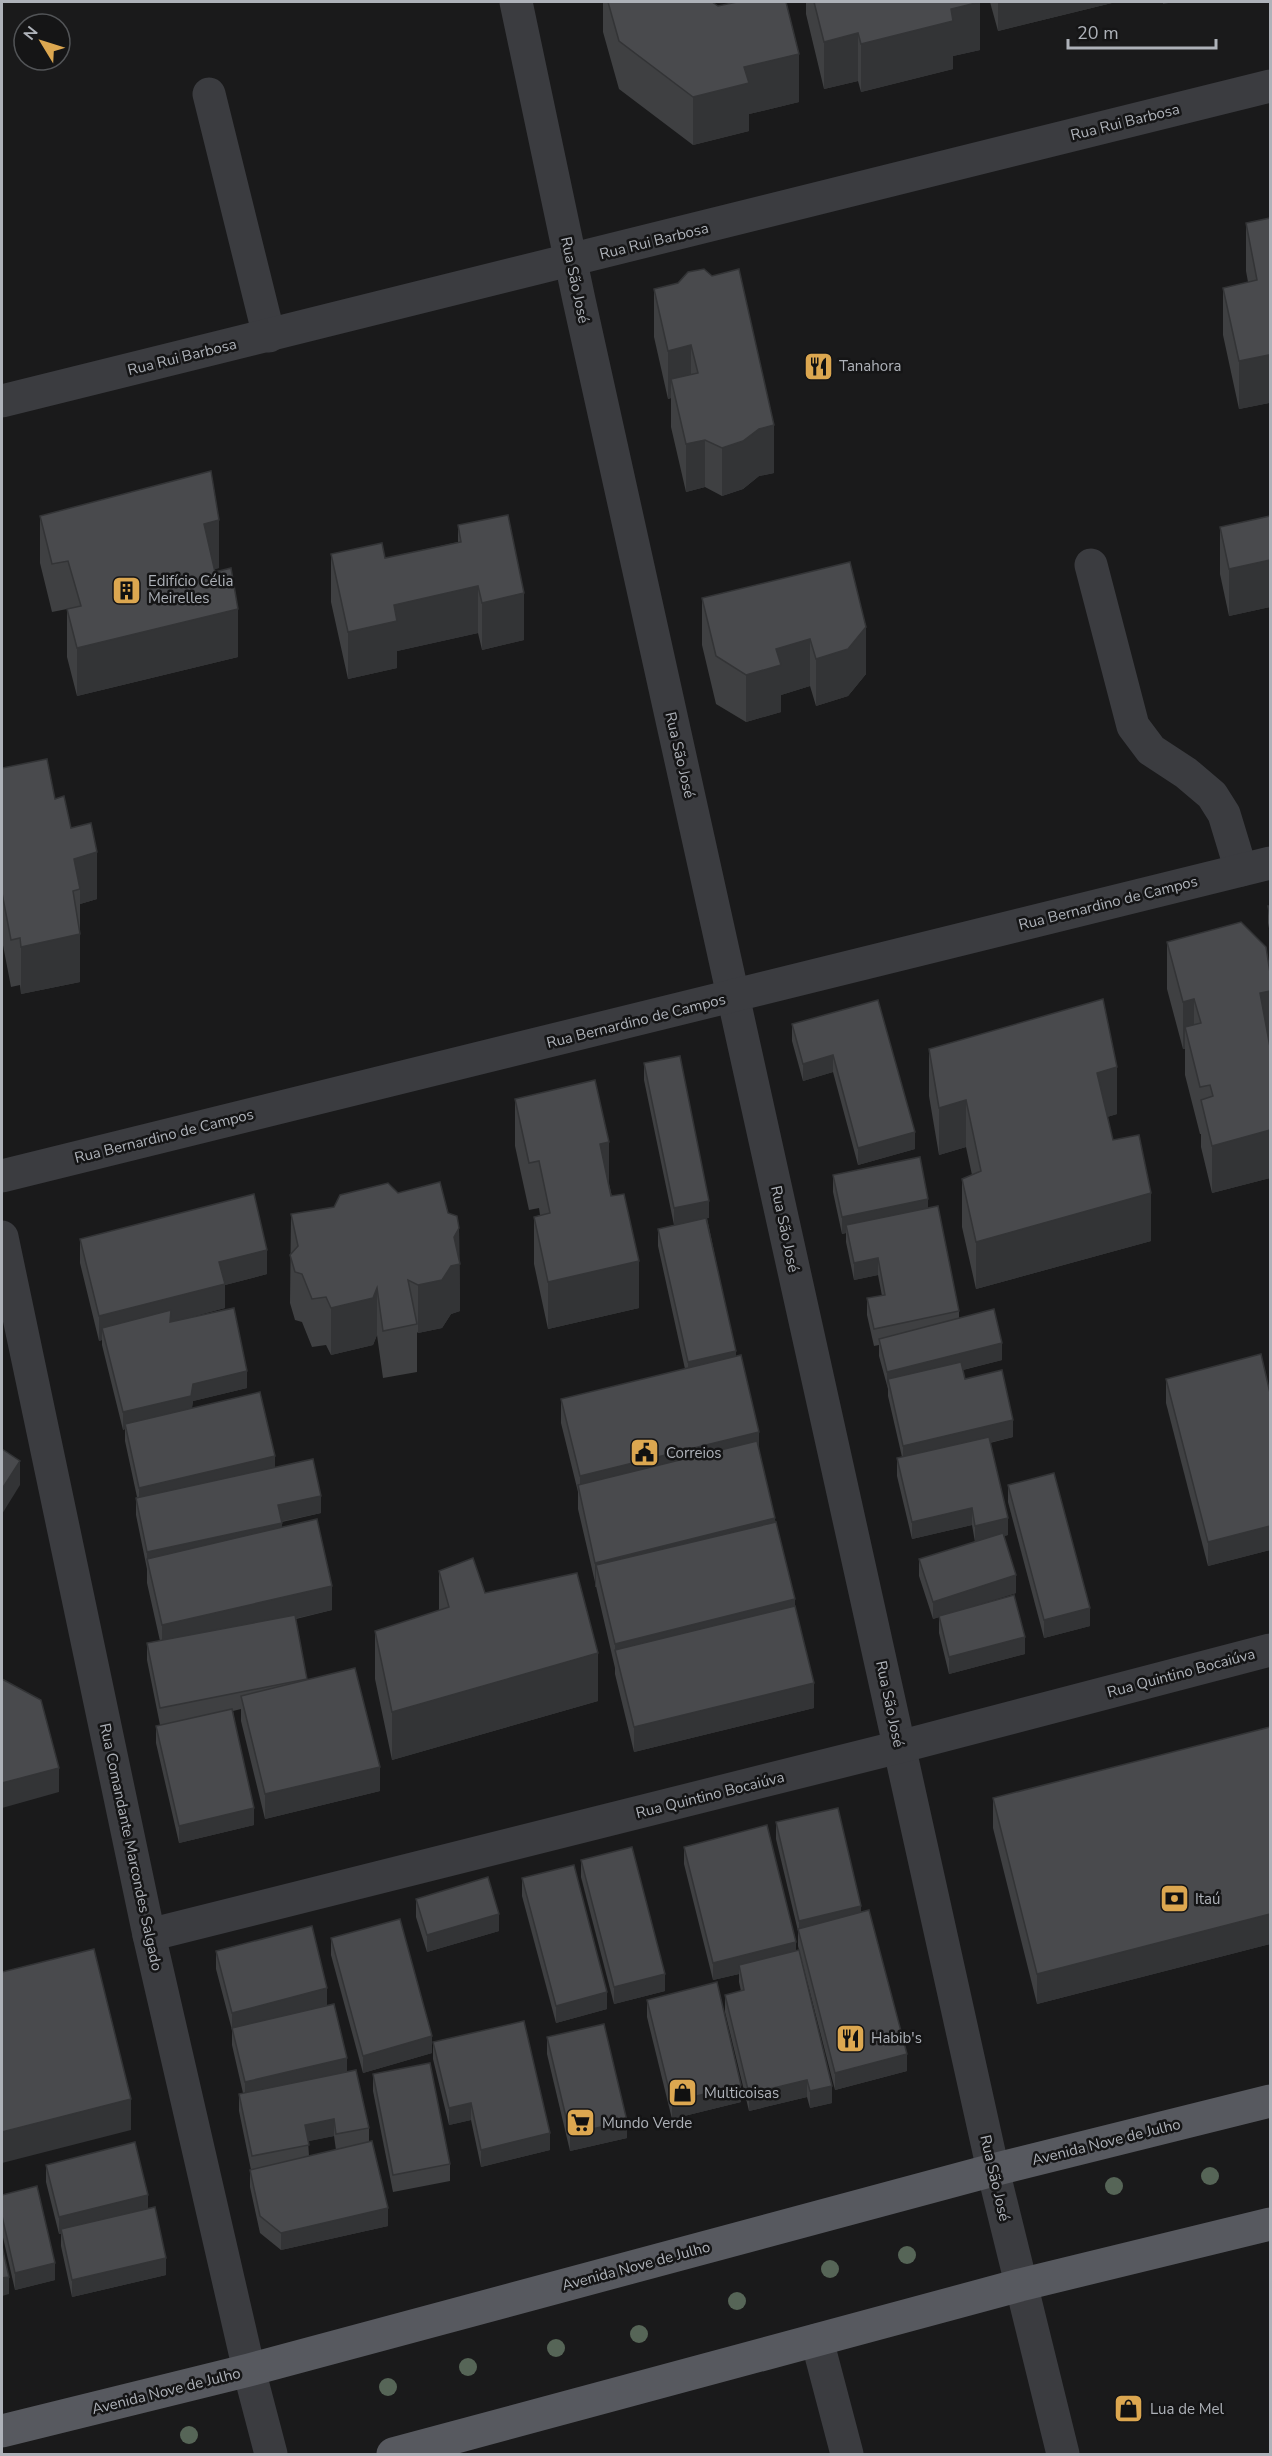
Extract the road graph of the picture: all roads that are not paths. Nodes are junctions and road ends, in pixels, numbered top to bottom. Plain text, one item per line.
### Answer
1 (516, 2) edge
2 (1270, 86) edge
3 (209, 93) dead end
4 (570, 262) junction
5 (269, 336) junction
6 (2, 401) edge
7 (1091, 565) dead end
8 (1256, 866) edge
9 (734, 997) junction
10 (2, 1176) edge
11 (2, 1237) edge
12 (1270, 1650) edge
13 (900, 1747) junction
14 (149, 1935) junction
15 (1270, 2101) edge
16 (993, 2170) junction
17 (1270, 2224) edge
18 (1020, 2286) junction
19 (817, 2340) junction
20 (249, 2370) junction
21 (2, 2431) edge
22 (271, 2454) edge
23 (393, 2454) edge
24 (847, 2454) edge
25 (1063, 2454) edge

1 - 4 street, Rua São José
2 - 4 street, Rua Rui Barbosa
3 - 5 street
4 - 5 street, Rua Rui Barbosa
4 - 9 street, Rua São José
5 - 6 street, Rua Rui Barbosa
7 - 8 street
8 - 9 street, Rua Bernardino de Campos
9 - 10 street, Rua Bernardino de Campos
9 - 13 street, Rua São José
11 - 14 street, Rua Comandante Marcondes Salgado
12 - 13 street, Rua Quintino Bocaiúva
13 - 14 street, Rua Quintino Bocaiúva
13 - 16 street, Rua São José
14 - 20 street, Rua Comandante Marcondes Salgado
15 - 16 main road, Avenida Nove de Julho
16 - 18 street, Rua São José
16 - 20 main road, Avenida Nove de Julho
17 - 18 main road
18 - 19 main road
18 - 25 street, Rua São José
19 - 23 main road
19 - 24 street
20 - 21 main road, Avenida Nove de Julho
20 - 22 street, Rua Comandante Marcondes Salgado

